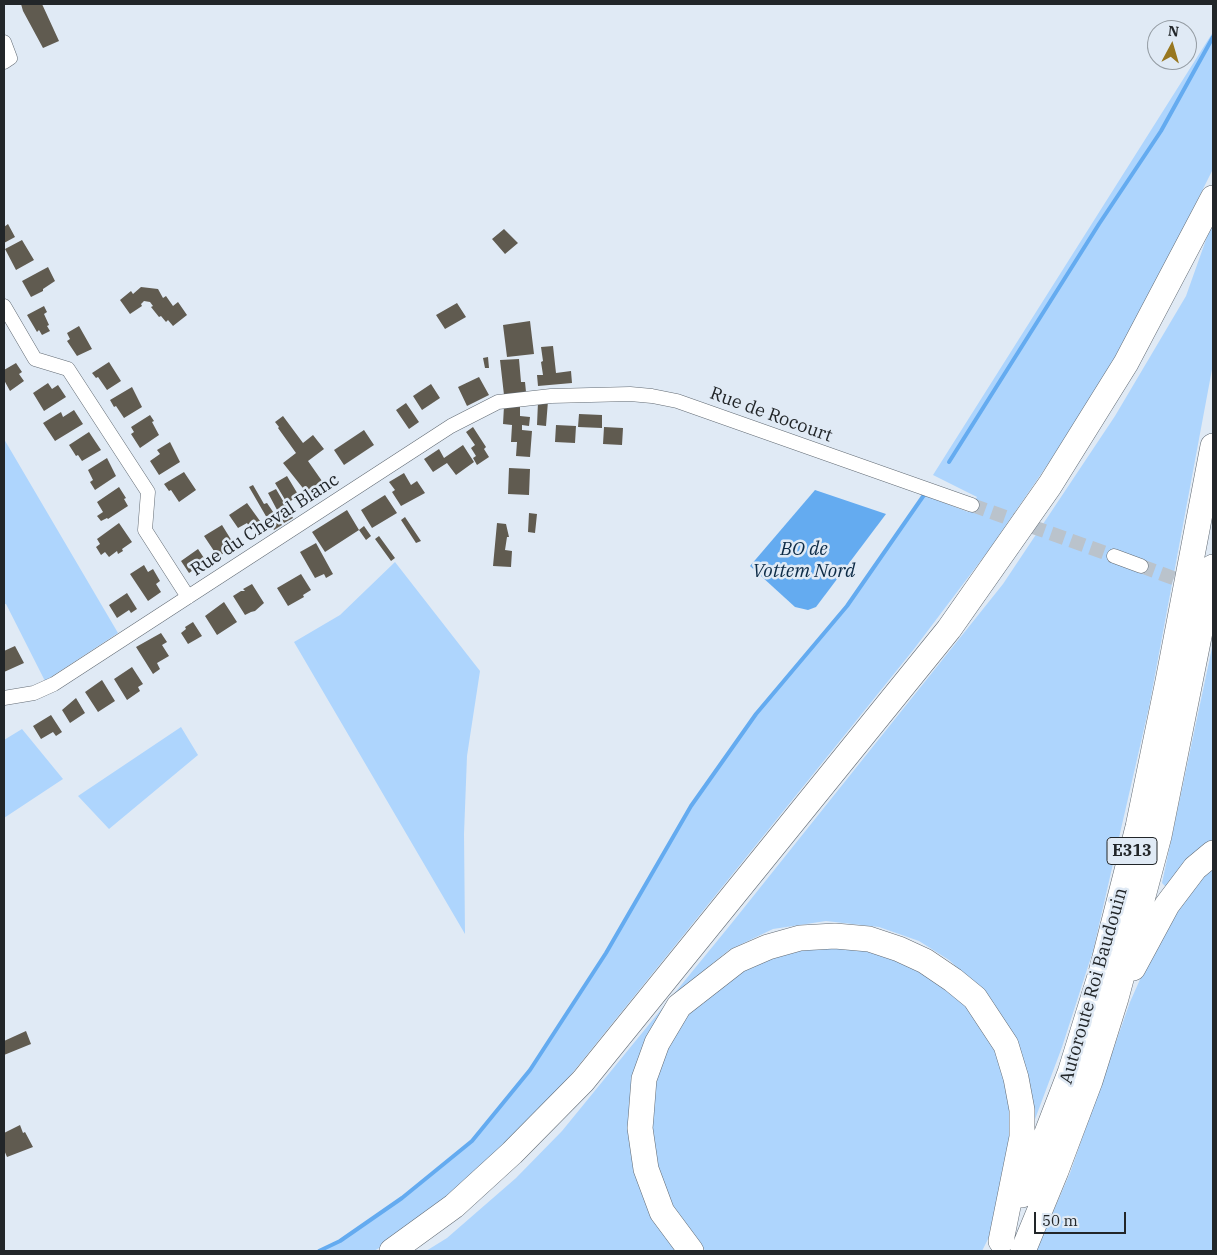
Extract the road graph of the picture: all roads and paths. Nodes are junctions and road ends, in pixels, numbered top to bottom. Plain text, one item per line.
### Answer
1 (4, 42) edge
2 (4, 62) edge
3 (1213, 198) edge
4 (4, 306) edge
5 (551, 396) joint
6 (1213, 446) edge
7 (972, 505) tunnel mouth
8 (1114, 556) tunnel mouth
9 (1141, 566) tunnel mouth
10 (1213, 567) edge
11 (188, 597) junction
12 (4, 698) edge
13 (1213, 853) edge
14 (1116, 998) junction
15 (1007, 1248) edge
16 (392, 1251) edge
17 (691, 1251) edge

1 - 2 street
3 - 16 highway
4 - 11 street
5 - 7 street, Rue de Rocourt
5 - 11 street, Rue du Cheval Blanc
6 - 15 highway, Autoroute Roi Baudouin / E313
8 - 9 street
10 - 14 highway, E313
11 - 12 street, Rue du Cheval Blanc
13 - 14 highway
14 - 15 highway, E313
15 - 17 highway

